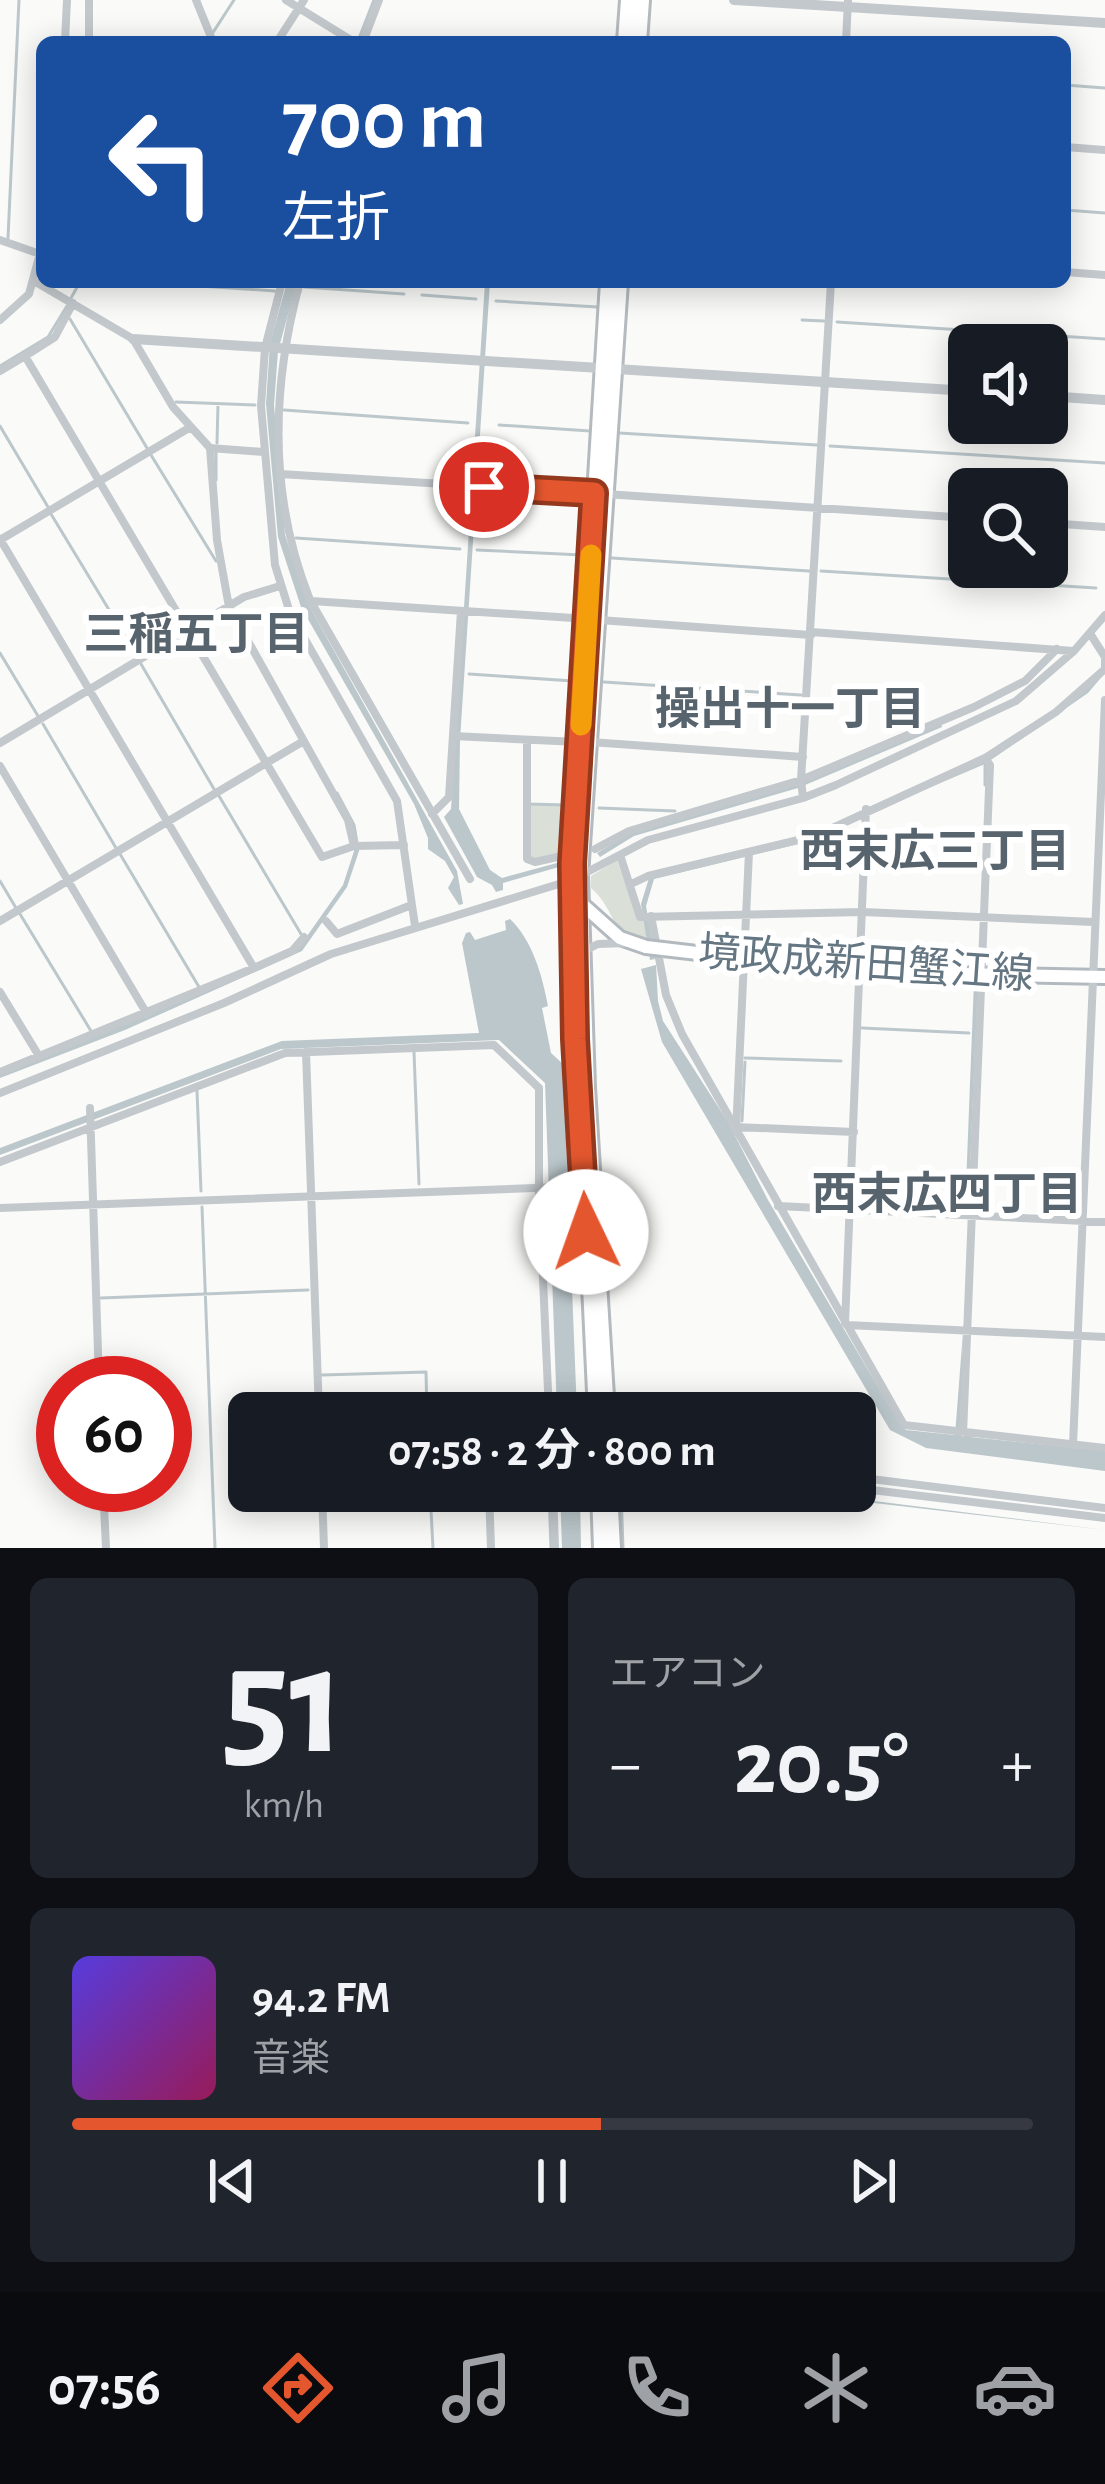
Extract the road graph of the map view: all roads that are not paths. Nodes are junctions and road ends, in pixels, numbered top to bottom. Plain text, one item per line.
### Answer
1 (67, 0) edge
2 (89, 0) edge
3 (196, 0) edge
4 (286, 0) edge
5 (380, 0) edge
6 (628, 0) edge
7 (642, 0) edge
8 (734, 0) edge
9 (301, 4) edge
10 (852, 5) edge
11 (1105, 23) edge
12 (65, 36) edge
13 (89, 36) edge
14 (211, 36) edge
15 (281, 36) edge
16 (349, 36) edge
17 (361, 36) edge
18 (625, 36) edge
19 (639, 36) edge
20 (847, 36) edge
21 (1071, 147) edge
22 (1105, 150) edge
23 (0, 240) edge
24 (36, 249) edge
25 (36, 272) edge
26 (1071, 272) edge
27 (1105, 275) edge
28 (34, 281) joint
29 (46, 288) edge
30 (281, 288) edge
31 (298, 288) edge
32 (608, 288) edge
33 (619, 288) edge
34 (831, 288) edge
35 (73, 303) junction
36 (0, 320) edge
37 (134, 340) junction
38 (275, 348) junction
39 (25, 356) junction
40 (607, 368) junction
41 (0, 371) edge
42 (825, 382) junction
43 (948, 391) edge
44 (1068, 397) edge
45 (1105, 400) edge
46 (189, 428) junction
47 (210, 448) junction
48 (263, 452) junction
49 (280, 474) junction
50 (99, 480) junction
51 (599, 494) junction
52 (818, 508) junction
53 (948, 517) edge
54 (1068, 524) edge
55 (1105, 527) edge
56 (0, 539) edge
57 (280, 586) junction
58 (310, 601) junction
59 (230, 607) junction
60 (461, 611) junction
61 (1105, 615) edge
62 (594, 620) junction
63 (189, 630) junction
64 (811, 633) junction
65 (1091, 635) junction
66 (1066, 650) junction
67 (1105, 668) edge
68 (89, 689) junction
69 (1005, 698) junction
70 (1105, 700) edge
71 (458, 736) junction
72 (526, 741) junction
73 (302, 742) junction
74 (585, 742) junction
75 (0, 743) edge
76 (803, 757) junction
77 (1104, 758) edge
78 (988, 762) junction
79 (266, 763) junction
80 (0, 766) edge
81 (802, 789) junction
82 (867, 812) junction
83 (433, 814) junction
84 (167, 822) junction
85 (404, 845) junction
86 (354, 846) junction
87 (595, 849) dead end
88 (620, 854) junction
89 (749, 855) junction
90 (562, 856) dead end
91 (470, 879) dead end
92 (68, 881) junction
93 (632, 884) junction
94 (577, 889) junction
95 (409, 906) junction
96 (863, 912) junction
97 (747, 914) junction
98 (646, 916) junction
99 (984, 917) junction
100 (0, 921) edge
101 (326, 921) dead end
102 (1094, 922) junction
103 (415, 926) junction
104 (304, 937) dead end
105 (627, 943) junction
106 (583, 952) junction
107 (745, 961) junction
108 (254, 968) junction
109 (861, 972) junction
110 (980, 974) junction
111 (1099, 977) edge
112 (0, 992) edge
113 (147, 1014) junction
114 (306, 1052) junction
115 (38, 1056) junction
116 (0, 1072) edge
117 (0, 1093) edge
118 (90, 1108) dead end
119 (90, 1128) junction
120 (736, 1130) junction
121 (854, 1132) junction
122 (0, 1162) edge
123 (585, 1186) junction
124 (541, 1189) junction
125 (310, 1199) junction
126 (92, 1204) junction
127 (778, 1206) junction
128 (0, 1208) edge
129 (850, 1210) junction
130 (971, 1216) junction
131 (1082, 1221) junction
132 (1105, 1222) edge
133 (845, 1325) junction
134 (967, 1330) junction
135 (1078, 1336) junction
136 (1105, 1337) edge
137 (98, 1356) edge
138 (318, 1392) edge
139 (548, 1392) edge
140 (595, 1392) edge
141 (605, 1392) edge
142 (960, 1434) junction
143 (1073, 1445) junction
144 (1105, 1448) edge
145 (876, 1481) edge
146 (876, 1491) edge
147 (1105, 1508) edge
148 (104, 1512) edge
149 (323, 1512) edge
150 (489, 1512) edge
151 (554, 1512) edge
152 (600, 1512) edge
153 (611, 1512) edge
154 (1105, 1518) edge
155 (106, 1548) edge
156 (324, 1548) edge
157 (490, 1548) edge
158 (555, 1548) edge
159 (601, 1548) edge
160 (613, 1548) edge

1 - 12 street
2 - 13 street
3 - 14 street
4 - 9 street
5 - 17 street
6 - 18 main road
7 - 19 main road
8 - 10 street
9 - 15 street
9 - 16 street
10 - 11 street
10 - 20 street
21 - 22 street
23 - 24 street
25 - 28 street
26 - 27 street
28 - 36 street
29 - 35 street
30 - 38 street
31 - 38 street
32 - 40 main road
33 - 40 main road
34 - 42 street
35 - 37 street
35 - 39 street
37 - 38 street
37 - 46 street
38 - 40 street
38 - 48 street
38 - 49 street
39 - 41 street
39 - 50 street
40 - 42 street
40 - 51 main road
42 - 43 street
42 - 52 street
44 - 45 street
46 - 47 street
46 - 50 street
47 - 48 street
47 - 59 street
48 - 57 street
49 - 51 street
49 - 58 street
50 - 56 street
50 - 63 street
51 - 52 street
51 - 62 main road
52 - 53 street
52 - 64 street
54 - 55 street
56 - 68 street
57 - 59 street
57 - 85 street
58 - 60 street
58 - 83 street
59 - 63 street
59 - 73 street
60 - 62 street
60 - 71 street
61 - 65 street
62 - 64 street
62 - 74 main road
63 - 68 street
63 - 79 street
64 - 66 street
64 - 76 street
65 - 66 street
65 - 67 street
66 - 69 street
66 - 69 street
67 - 78 street
68 - 75 street
68 - 84 street
69 - 81 street
69 - 81 street
70 - 77 street
71 - 72 street
71 - 83 street
72 - 74 street
72 - 90 street
73 - 79 street
73 - 86 street
74 - 76 street
74 - 94 main road
76 - 81 street
77 - 102 street
78 - 82 street
78 - 99 street
79 - 84 street
79 - 86 street
80 - 92 street
81 - 87 street
81 - 88 street
82 - 89 street
82 - 96 street
83 - 91 street
84 - 92 street
84 - 108 street
85 - 86 street
85 - 95 street
88 - 93 street
88 - 94 street
89 - 93 street
89 - 97 street
92 - 100 street
92 - 113 street
93 - 98 street
94 - 103 street
94 - 105 main road, 境政成新田蟹江線
94 - 106 main road
94 - 123 main road
95 - 101 street
95 - 103 street
96 - 97 street
96 - 99 street
96 - 109 street
97 - 98 street
97 - 107 street
98 - 120 street
99 - 102 street
99 - 110 street
102 - 111 street
103 - 117 street
104 - 108 street
105 - 106 street
105 - 107 main road, 境政成新田蟹江線, bridge
106 - 123 main road
107 - 109 main road, 境政成新田蟹江線
107 - 120 street
108 - 113 street
109 - 110 main road, 境政成新田蟹江線
109 - 121 street
110 - 111 main road, 境政成新田蟹江線
110 - 130 street
111 - 131 street
112 - 115 street
113 - 115 street
114 - 119 street
114 - 124 street
114 - 125 street
115 - 116 street
118 - 119 street
119 - 122 street
119 - 126 street
120 - 121 street
120 - 127 street
121 - 129 street
123 - 124 street
123 - 140 main road
123 - 141 main road
124 - 125 street
124 - 139 street
125 - 126 street
125 - 138 street
126 - 128 street
126 - 137 street
127 - 129 street
127 - 133 street
129 - 130 street
129 - 133 street
130 - 131 street
130 - 134 street
131 - 132 street
131 - 135 street
133 - 134 street
133 - 142 street
134 - 135 street
134 - 142 street
135 - 136 street
135 - 143 street
142 - 143 street
143 - 144 street
145 - 147 street
146 - 154 street
148 - 155 street
149 - 156 street
150 - 157 street
151 - 158 street
152 - 159 main road
153 - 160 main road

